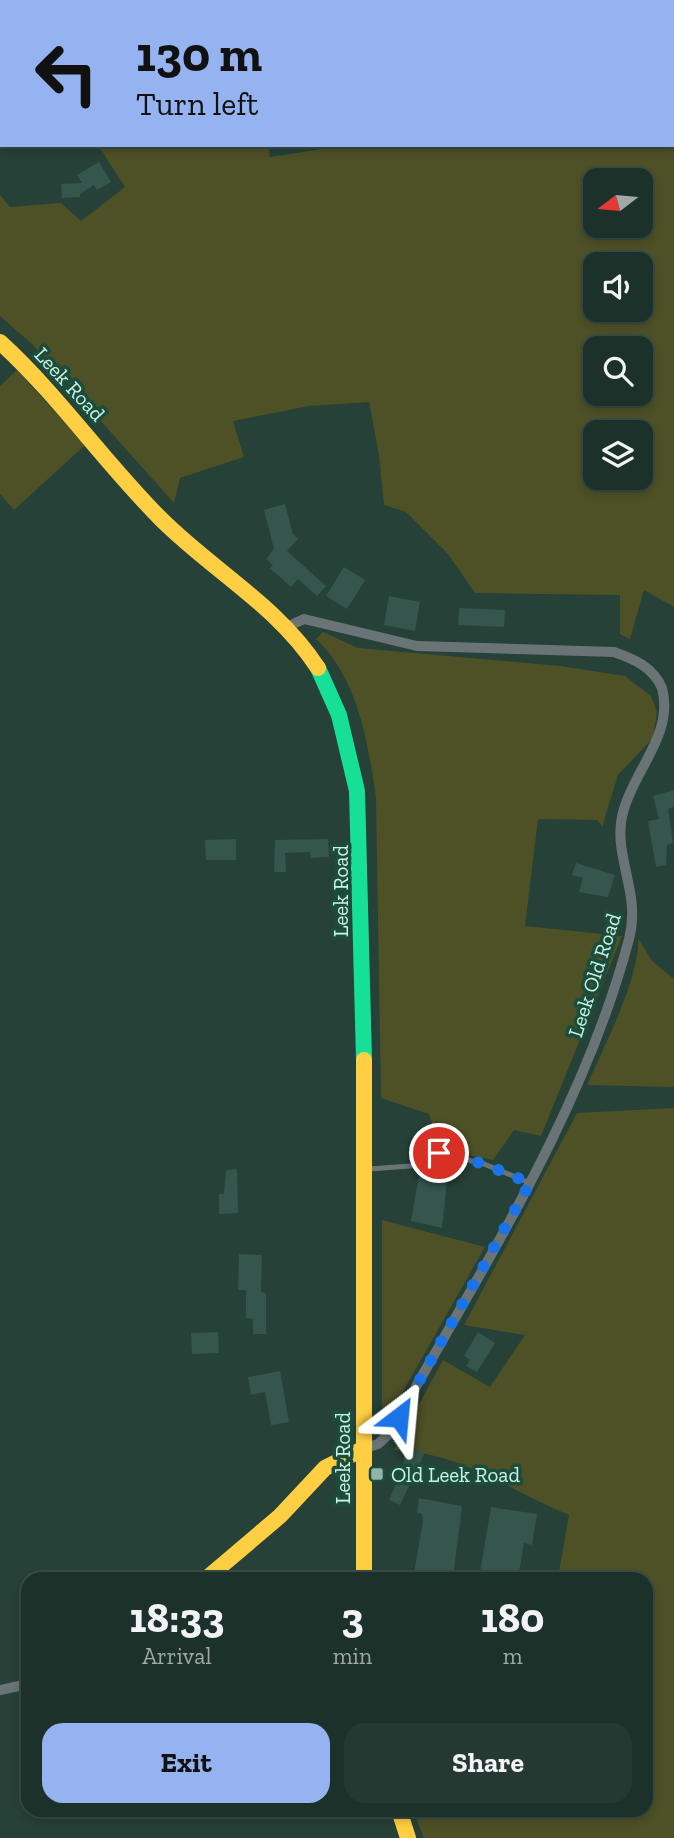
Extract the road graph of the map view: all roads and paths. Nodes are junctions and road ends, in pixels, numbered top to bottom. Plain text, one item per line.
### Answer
1 (0, 342) edge
2 (287, 627) junction
3 (365, 1170) junction
4 (530, 1183) junction
5 (363, 1449) junction
6 (214, 1572) edge
7 (364, 1572) edge
8 (21, 1685) edge
9 (0, 1689) edge
10 (401, 1817) edge
11 (408, 1838) edge

1 - 2 main road, Leek Road
2 - 3 main road, Leek Road
2 - 4 street, Leek Old Road
3 - 4 lane
3 - 5 main road, Leek Road
4 - 5 street, Leek Old Road
5 - 6 main road
5 - 7 main road, Leek Road
8 - 9 street
10 - 11 main road

